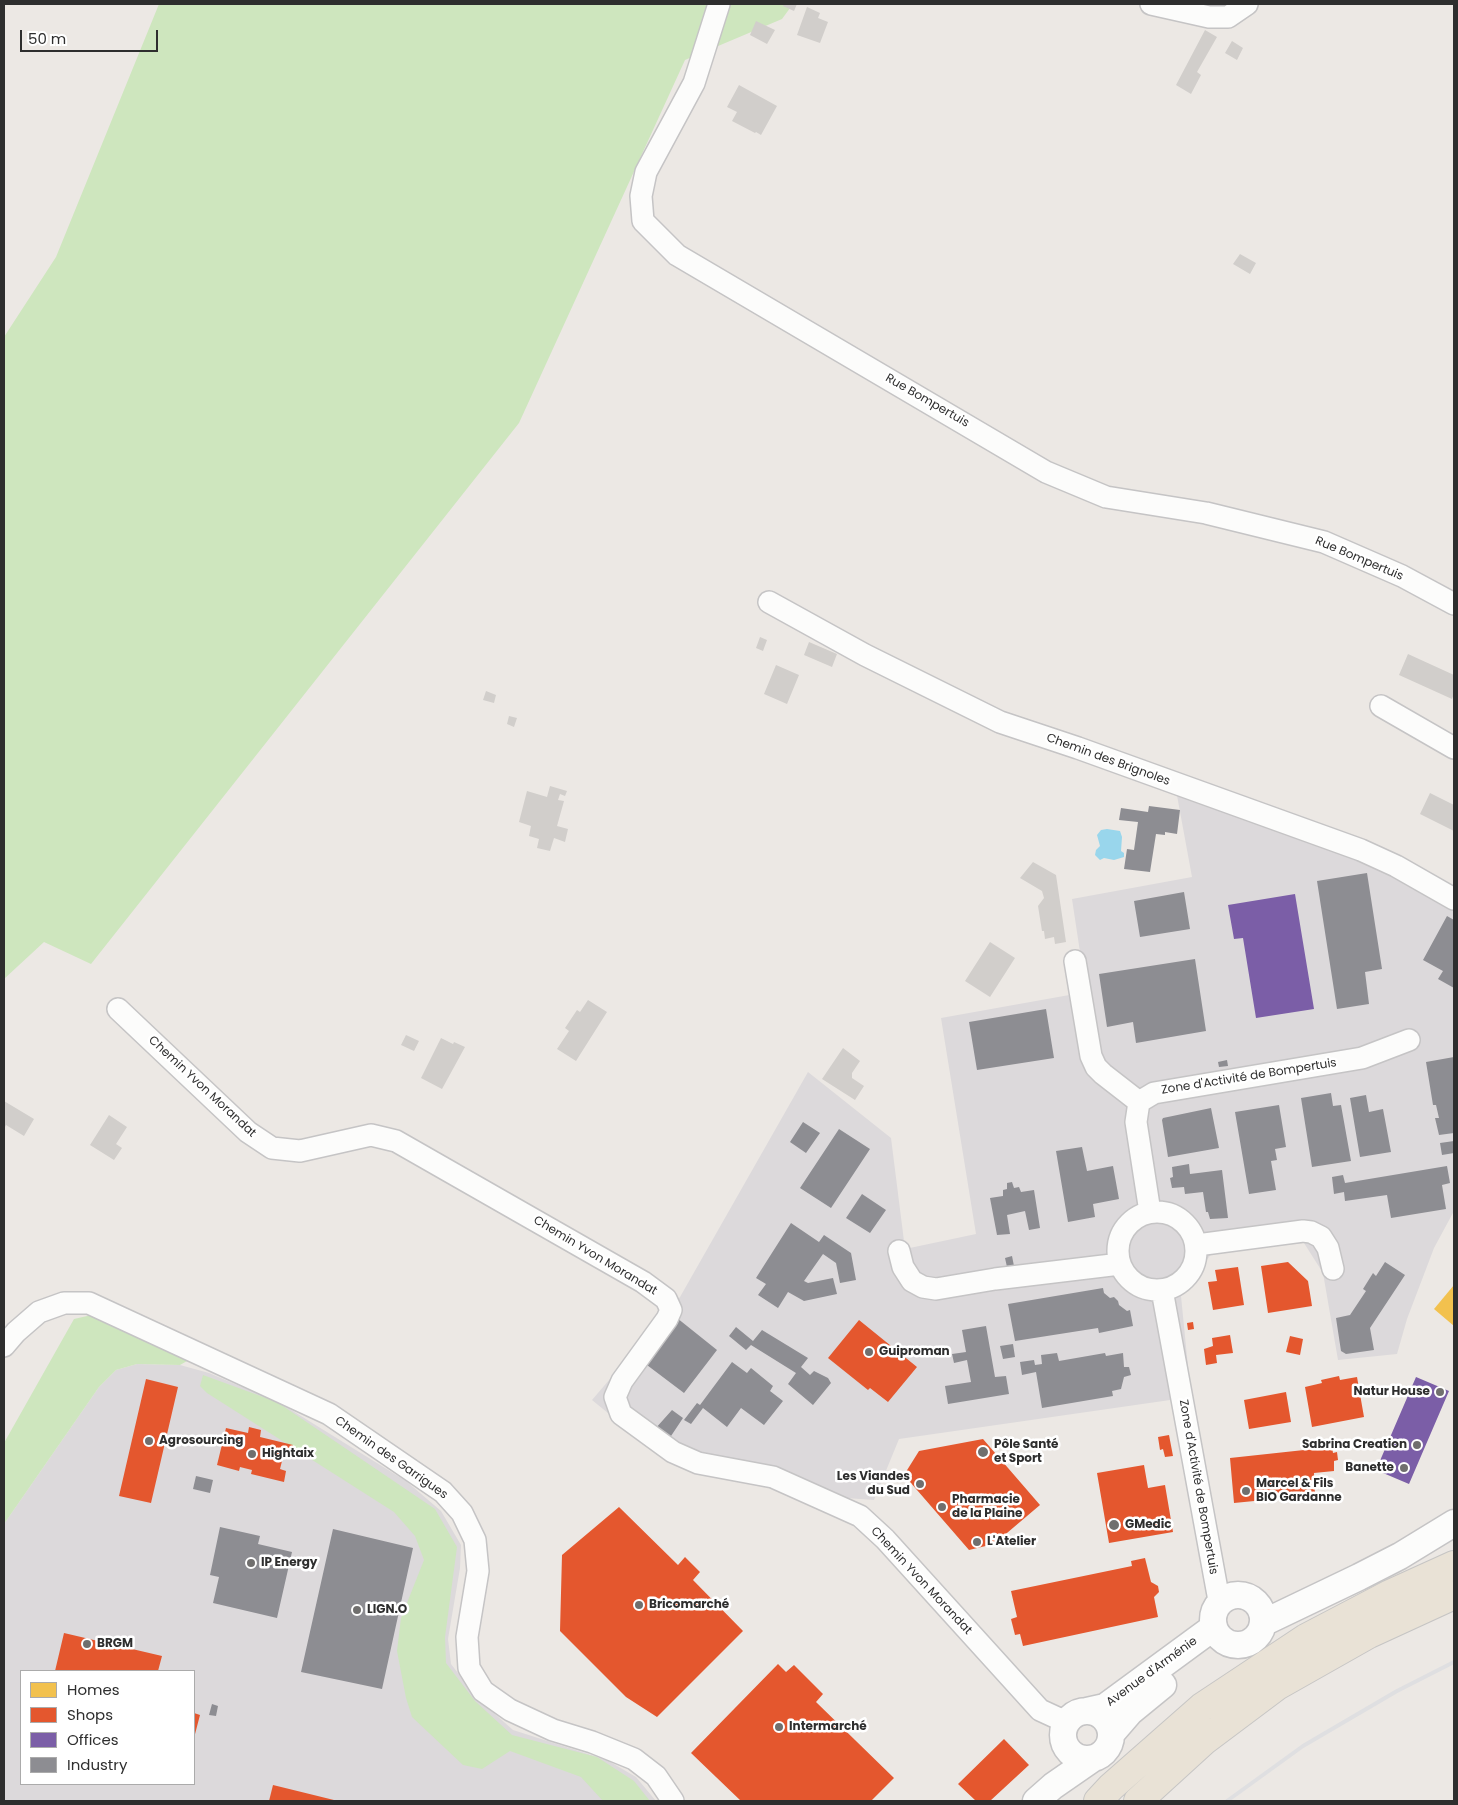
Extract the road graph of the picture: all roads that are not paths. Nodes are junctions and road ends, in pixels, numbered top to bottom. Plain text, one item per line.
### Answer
1 (720, 4) edge
2 (1151, 4) edge
3 (1247, 4) edge
4 (769, 602) dead end
5 (1454, 604) edge
6 (1380, 706) dead end
7 (1454, 748) edge
8 (1454, 899) edge
9 (1075, 961) dead end
10 (118, 1009) dead end
11 (1409, 1040) dead end
12 (1139, 1102) junction
13 (1150, 1212) junction
14 (1197, 1245) junction
15 (900, 1251) dead end
16 (1120, 1264) junction
17 (1333, 1269) dead end
18 (1162, 1290) junction
19 (4, 1346) edge
20 (1454, 1523) edge
21 (1454, 1532) edge
22 (1400, 1556) junction
23 (1454, 1565) edge
24 (1218, 1595) dead end
25 (1454, 1595) edge
26 (1260, 1613) junction
27 (1217, 1633) junction
28 (1073, 1726) junction
29 (1111, 1734) junction
30 (1092, 1758) junction
31 (1045, 1793) edge
32 (673, 1801) edge
33 (1098, 1801) edge
34 (1138, 1801) edge

1 - 5 street, Rue Bompertuis
2 - 3 street
4 - 8 street, Chemin des Brignoles
6 - 7 street
9 - 12 street
10 - 28 street, Chemin Yvon Morandat
11 - 12 street, Zone d'Activité de Bompertuis
12 - 13 street
13 - 14 street
13 - 16 street
14 - 17 street
14 - 18 street
15 - 16 street
16 - 18 street
18 - 24 street, Zone d'Activité de Bompertuis
19 - 32 street, Chemin des Garrigues
20 - 22 street
21 - 22 street
22 - 26 street
23 - 33 highway
25 - 34 highway
26 - 27 street
26 - 27 street
27 - 28 street, Avenue d'Arménie
27 - 29 street, Avenue d'Arménie
28 - 29 street
28 - 30 street
28 - 31 street
29 - 30 street, Avenue d'Arménie
30 - 31 street

